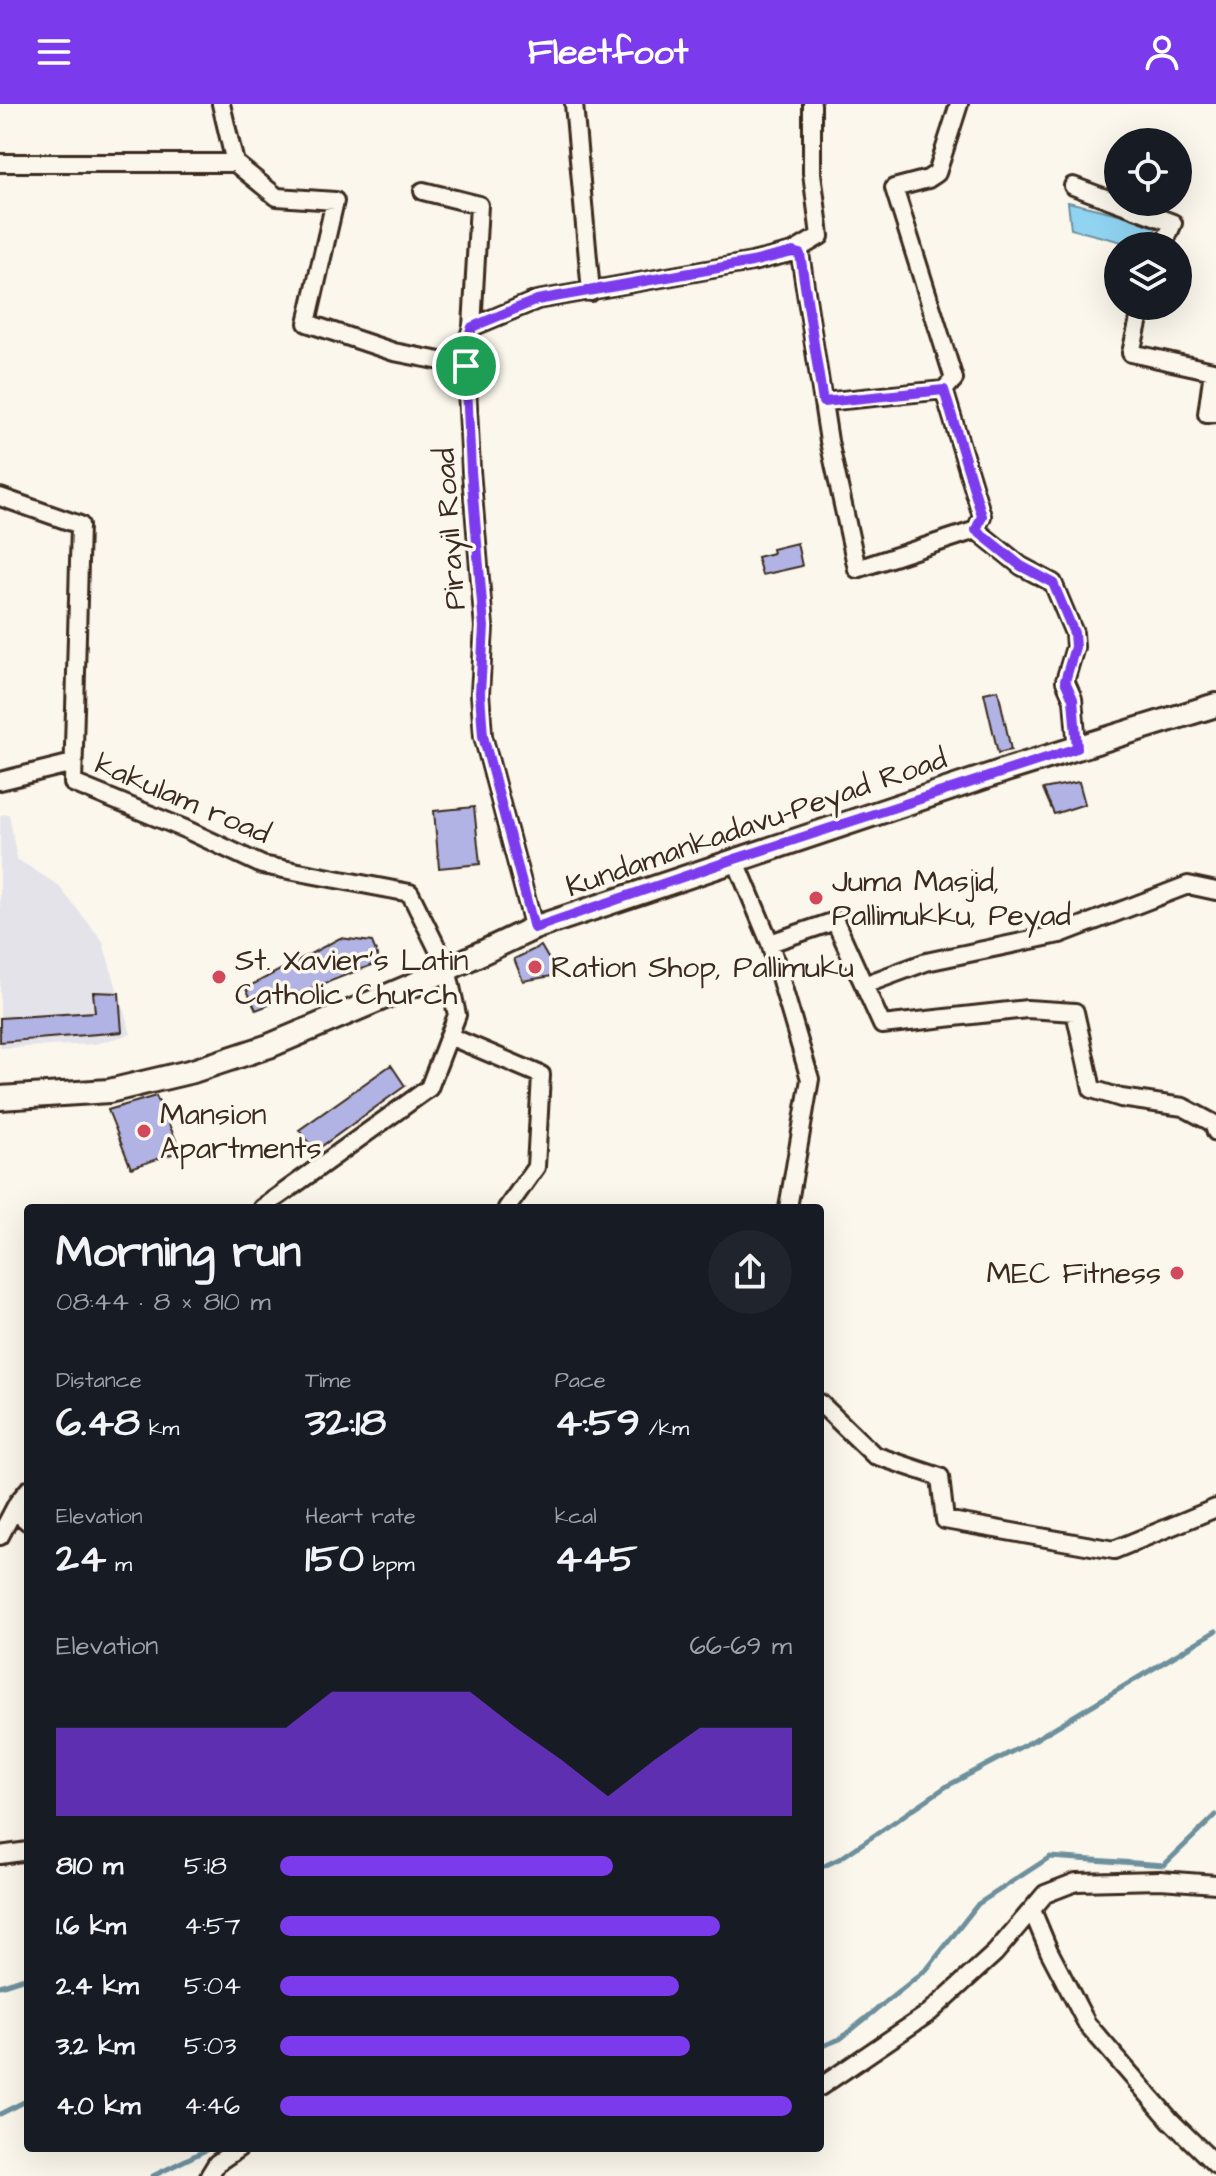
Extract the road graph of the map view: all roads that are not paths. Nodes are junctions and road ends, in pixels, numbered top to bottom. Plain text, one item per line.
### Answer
1 (221, 104) edge
2 (574, 104) edge
3 (812, 104) edge
4 (959, 104) edge
5 (0, 163) edge
6 (235, 163) junction
7 (1073, 186) dead end
8 (423, 191) dead end
9 (1169, 232) edge
10 (793, 252) junction
11 (591, 292) junction
12 (1139, 320) edge
13 (472, 327) junction
14 (466, 366) junction
15 (944, 390) junction
16 (823, 402) junction
17 (1216, 413) edge
18 (0, 497) edge
19 (976, 530) junction
20 (1216, 705) edge
21 (1077, 748) junction
22 (73, 763) junction
23 (0, 781) edge
24 (735, 859) junction
25 (1216, 891) edge
26 (534, 928) junction
27 (770, 943) junction
28 (447, 968) junction
29 (864, 985) junction
30 (449, 1036) junction
31 (0, 1098) edge
32 (1216, 1132) edge
33 (268, 1204) edge
34 (510, 1204) edge
35 (789, 1204) edge
36 (824, 1407) edge
37 (24, 1496) edge
38 (1216, 1508) edge
39 (14, 1510) junction
40 (24, 1519) edge
41 (0, 1536) edge
42 (24, 1852) edge
43 (0, 1855) edge
44 (1216, 1884) edge
45 (1032, 1910) junction
46 (824, 2084) edge
47 (233, 2152) edge
48 (1216, 2165) edge
49 (209, 2176) edge

1 - 6 street
2 - 11 street
3 - 10 street
4 - 15 street
5 - 6 street
6 - 14 street
7 - 9 street
8 - 13 street, Pirayil Road
10 - 11 street
10 - 16 street
11 - 13 street
12 - 17 street
13 - 14 street, Pirayil Road
14 - 26 street, Pirayil Road
15 - 16 street
15 - 19 street
16 - 19 street
18 - 22 street, kakulam road
19 - 21 street
20 - 21 main road, Kundamankadavu-Peyad Road
21 - 24 main road, Kundamankadavu-Peyad Road
22 - 23 street
22 - 28 street, kakulam road
24 - 26 main road, Kundamankadavu-Peyad Road
24 - 27 street
25 - 29 street
26 - 28 main road, Kundamankadavu-Peyad Road
27 - 29 street
27 - 35 street
28 - 30 street
28 - 31 main road, Kundamankadavu-Peyad Road
29 - 32 street
30 - 33 street
30 - 34 street
36 - 38 street
37 - 39 street
39 - 40 street
39 - 41 street
42 - 43 street
44 - 45 street
45 - 46 street
45 - 48 street
47 - 49 street

